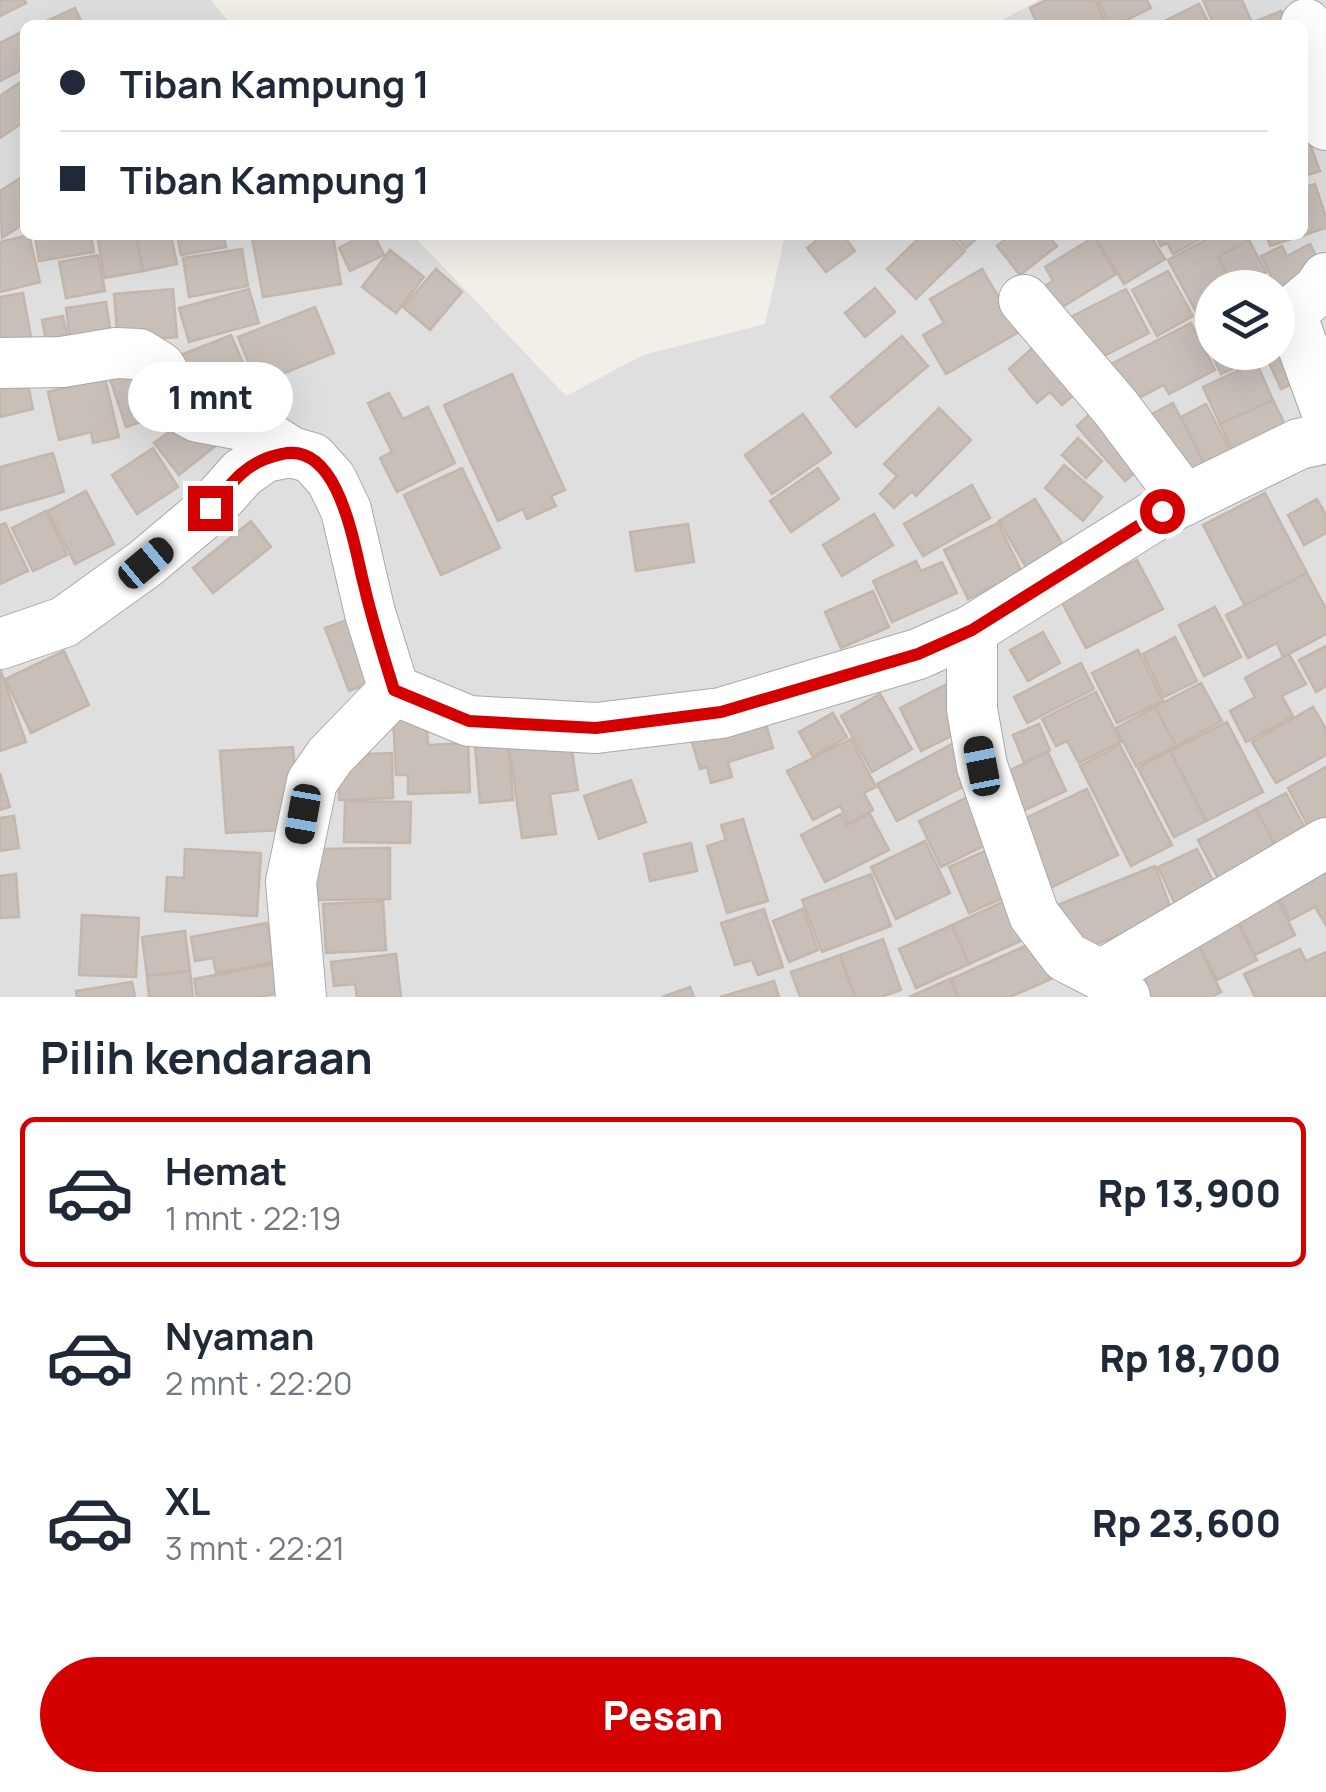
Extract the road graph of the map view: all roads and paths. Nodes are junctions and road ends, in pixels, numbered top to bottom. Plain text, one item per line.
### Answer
1 (1308, 32) edge
2 (1326, 125) edge
3 (1326, 278) edge
4 (1024, 300) dead end
5 (0, 363) edge
6 (1326, 410) edge
7 (1326, 438) edge
8 (290, 452) junction
9 (1185, 500) junction
10 (972, 630) junction
11 (0, 644) edge
12 (394, 690) junction
13 (1326, 843) edge
14 (1113, 986) edge
15 (301, 997) edge

1 - 2 street
3 - 6 street
4 - 9 street
5 - 8 street
7 - 9 street
8 - 11 street
8 - 12 street
9 - 10 street
10 - 12 street
10 - 14 street
12 - 15 street
13 - 14 street

